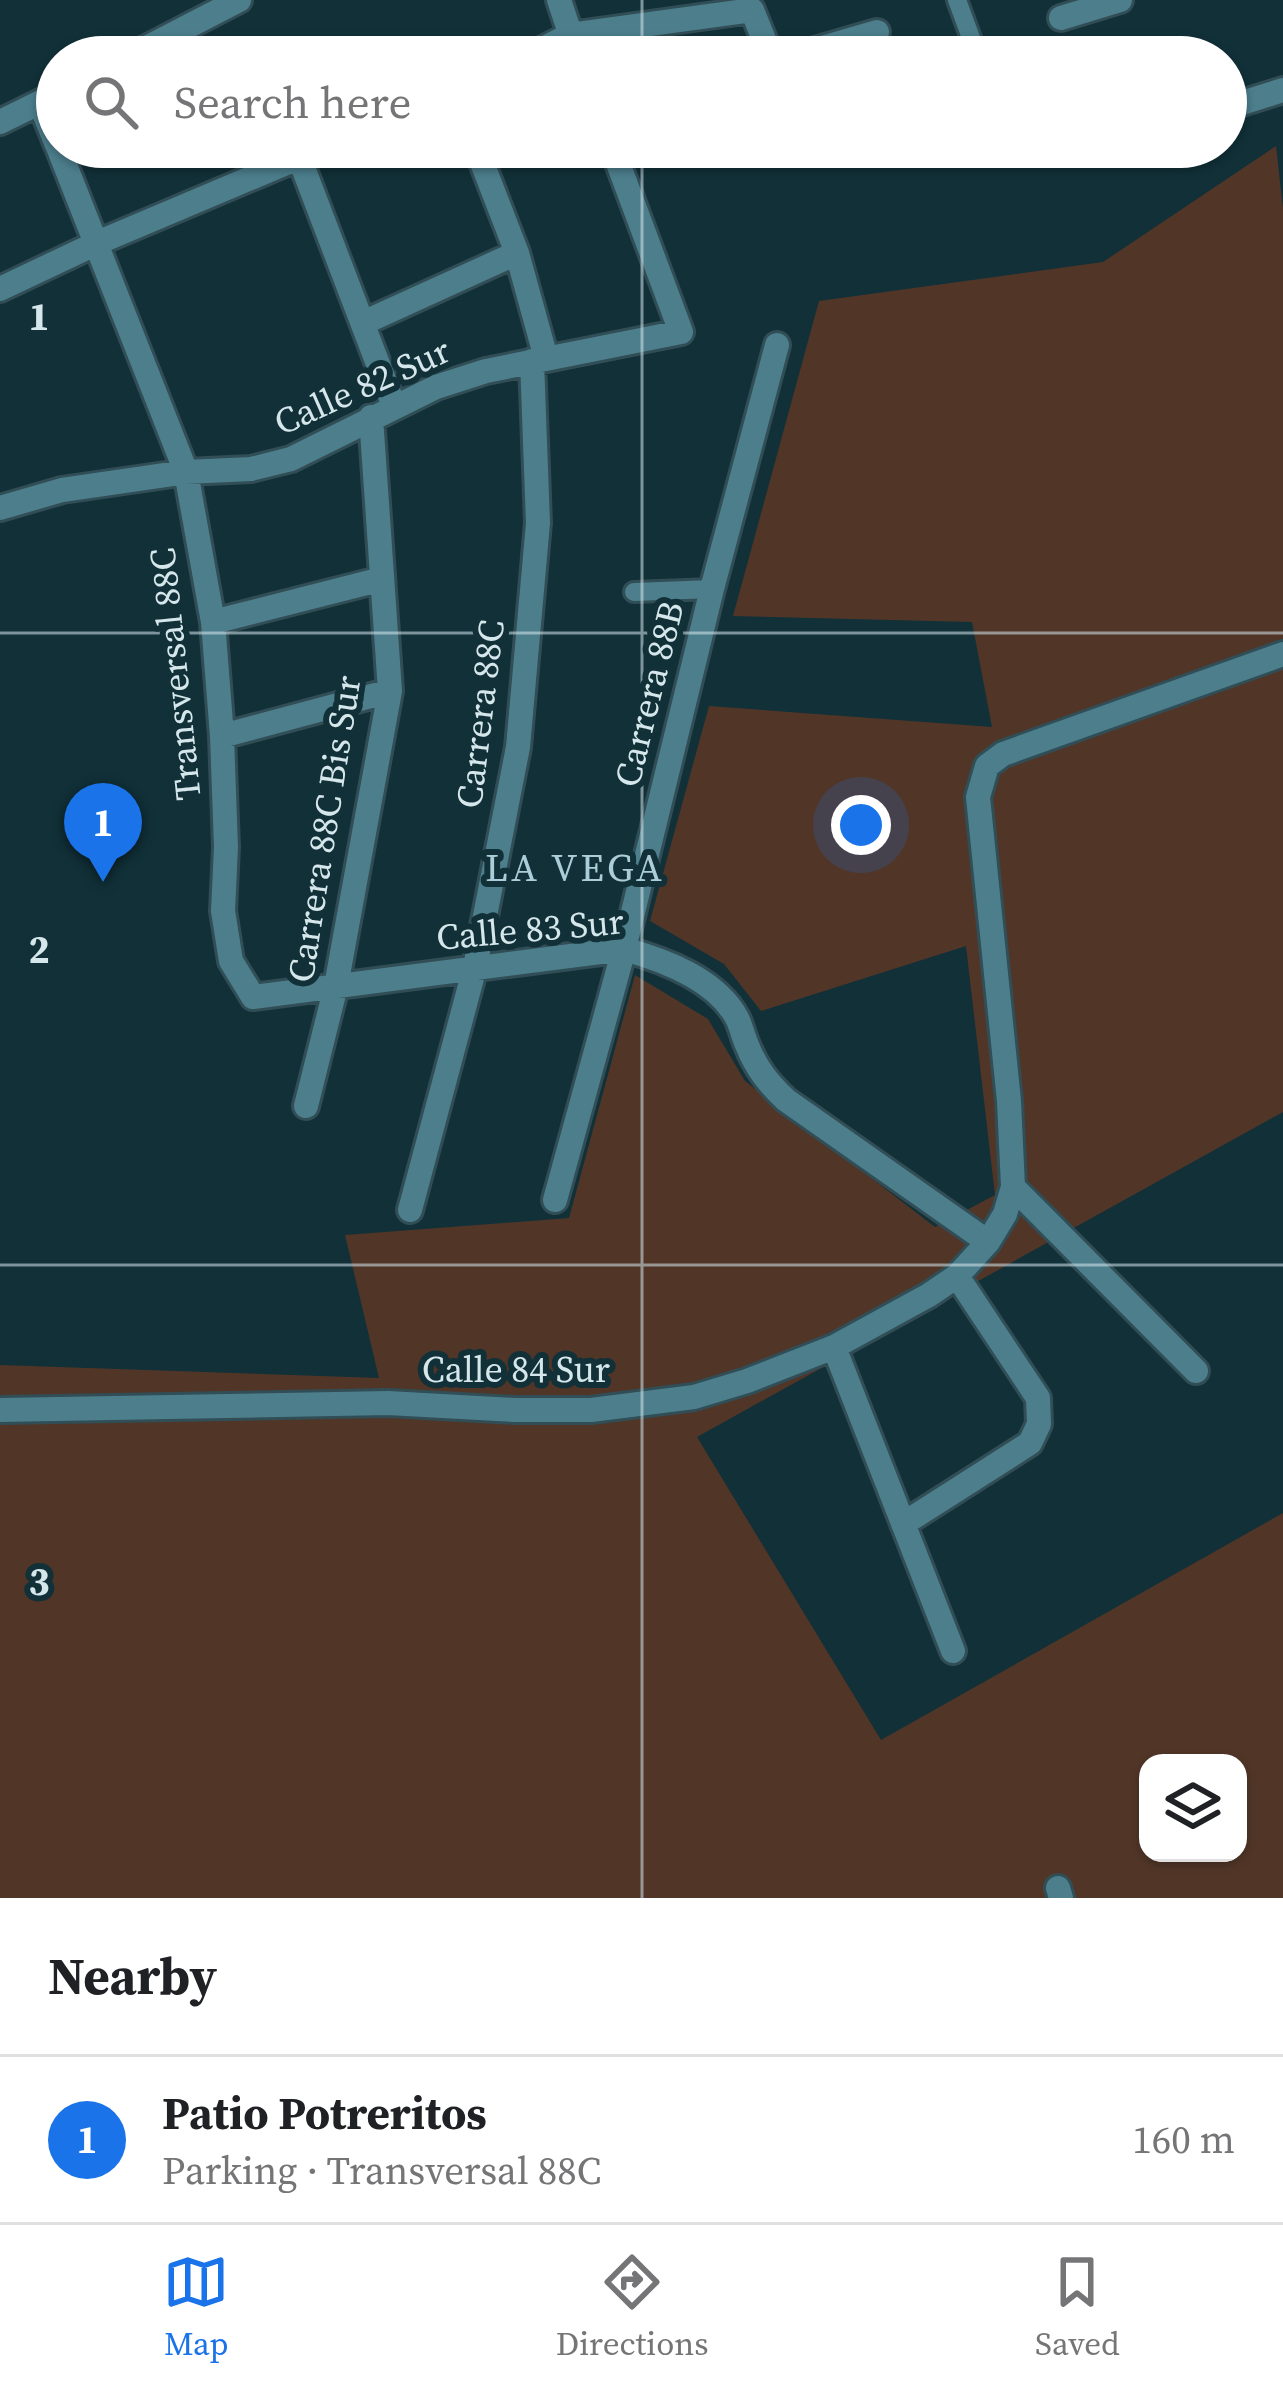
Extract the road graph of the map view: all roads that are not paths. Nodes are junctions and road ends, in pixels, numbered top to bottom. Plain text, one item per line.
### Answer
1 (239, 0) edge
2 (559, 0) edge
3 (957, 0) edge
4 (1120, 0) edge
5 (1060, 18) dead end
6 (877, 32) dead end
7 (170, 36) edge
8 (571, 36) edge
9 (623, 36) edge
10 (763, 36) edge
11 (863, 36) edge
12 (970, 36) edge
13 (1283, 90) edge
14 (1247, 101) edge
15 (36, 105) edge
16 (0, 122) edge
17 (66, 168) edge
18 (273, 168) edge
19 (303, 168) edge
20 (484, 168) edge
21 (620, 168) edge
22 (97, 243) junction
23 (517, 253) junction
24 (0, 289) edge
25 (363, 323) junction
26 (777, 345) dead end
27 (539, 360) junction
28 (382, 412) junction
29 (186, 472) junction
30 (0, 508) edge
31 (382, 579) junction
32 (712, 589) junction
33 (634, 592) dead end
34 (213, 622) junction
35 (1283, 654) edge
36 (390, 692) junction
37 (222, 736) junction
38 (624, 949) junction
39 (475, 967) junction
40 (336, 986) junction
41 (253, 997) joint
42 (306, 1106) dead end
43 (1012, 1187) junction
44 (555, 1200) dead end
45 (410, 1210) dead end
46 (988, 1242) junction
47 (956, 1276) junction
48 (834, 1347) junction
49 (1196, 1371) dead end
50 (0, 1410) edge
51 (903, 1524) junction
52 (953, 1652) dead end

1 - 7 street
2 - 8 street
3 - 12 lane
4 - 5 street
6 - 11 street
9 - 10 street
13 - 14 street
15 - 16 street, Transversal 88C
17 - 22 street, Transversal 88C
18 - 22 street
19 - 25 street, Carrera 88C Bis Sur
20 - 23 street, Carrera 88C
21 - 27 street, Calle 82 Sur
22 - 24 street
22 - 29 street, Transversal 88C
23 - 25 street
23 - 27 street, Carrera 88C
25 - 28 street, Carrera 88C Bis Sur
26 - 32 street, Carrera 88B
27 - 28 street, Calle 82 Sur
27 - 39 street, Carrera 88C
28 - 29 street, Calle 82 Sur
28 - 31 street, Carrera 88C Bis Sur
29 - 30 street, Calle 82 Sur
29 - 34 street, Transversal 88C
31 - 34 street
31 - 36 street, Carrera 88C Bis Sur
32 - 33 lane
32 - 38 street, Carrera 88B
34 - 37 street, Transversal 88C
35 - 43 street
36 - 37 street
36 - 40 street, Carrera 88C Bis Sur
37 - 41 street, Transversal 88C
38 - 39 street, Calle 83 Sur
38 - 44 street, Carrera 88B
38 - 46 street, Calle 83 Sur
39 - 40 street, Calle 83 Sur
39 - 45 street, Carrera 88C
40 - 41 street, Calle 83 Sur
40 - 42 street, Carrera 88C Bis Sur
43 - 46 street, Calle 84 Sur
43 - 49 street
46 - 47 street, Calle 84 Sur
47 - 48 street, Calle 84 Sur
47 - 51 street
48 - 50 street, Calle 84 Sur
48 - 51 street
51 - 52 street

